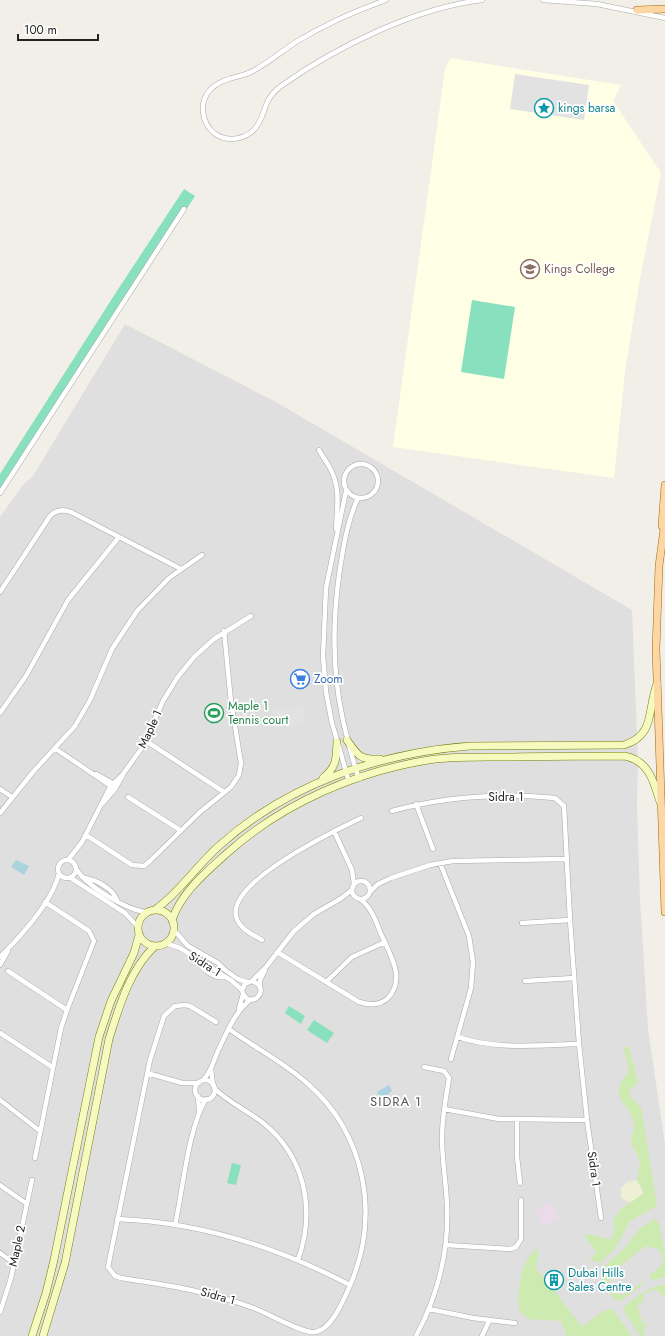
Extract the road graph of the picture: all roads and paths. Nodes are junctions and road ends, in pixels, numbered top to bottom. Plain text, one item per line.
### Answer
1 (386, 0) edge
2 (482, 0) edge
3 (543, 0) edge
4 (665, 9) edge
5 (637, 10) junction
6 (665, 18) edge
7 (184, 210) dead end
8 (319, 450) dead end
9 (665, 485) edge
10 (346, 491) junction
11 (0, 493) edge
12 (358, 498) junction
13 (665, 521) edge
14 (119, 537) junction
15 (336, 537) junction
16 (661, 546) junction
17 (202, 555) dead end
18 (181, 569) junction
19 (0, 592) edge
20 (251, 616) dead end
21 (224, 631) junction
22 (657, 684) junction
23 (0, 713) edge
24 (347, 740) junction
25 (146, 741) junction
26 (337, 742) junction
27 (56, 749) junction
28 (396, 758) junction
29 (356, 769) junction
30 (348, 777) junction
31 (359, 779) junction
32 (318, 782) junction
33 (114, 786) junction
34 (0, 789) edge
35 (224, 792) junction
36 (128, 797) dead end
37 (12, 798) junction
38 (416, 804) junction
39 (662, 808) junction
40 (392, 811) dead end
41 (0, 813) edge
42 (361, 818) dead end
43 (180, 830) junction
44 (334, 831) junction
45 (86, 835) junction
46 (78, 848) junction
47 (433, 849) dead end
48 (566, 859) junction
49 (68, 860) junction
50 (440, 863) junction
51 (76, 867) junction
52 (352, 870) junction
53 (59, 873) junction
54 (69, 878) junction
55 (363, 882) junction
56 (381, 882) junction
57 (354, 884) junction
58 (54, 888) junction
59 (352, 890) junction
60 (370, 894) junction
61 (358, 899) junction
62 (340, 900) junction
63 (46, 902) junction
64 (156, 909) junction
65 (370, 910) junction
66 (147, 912) junction
67 (665, 912) edge
68 (172, 920) junction
69 (570, 920) junction
70 (522, 923) dead end
71 (138, 926) junction
72 (174, 930) junction
73 (139, 935) junction
74 (262, 940) dead end
75 (385, 942) junction
76 (165, 943) junction
77 (155, 946) junction
78 (9, 950) junction
79 (277, 952) junction
80 (0, 957) edge
81 (0, 965) edge
82 (266, 967) junction
83 (8, 971) dead end
84 (574, 978) junction
85 (525, 981) dead end
86 (250, 982) junction
87 (326, 982) junction
88 (260, 987) junction
89 (242, 992) junction
90 (250, 1000) junction
91 (67, 1010) junction
92 (238, 1011) junction
93 (216, 1022) dead end
94 (229, 1029) junction
95 (0, 1033) edge
96 (458, 1037) junction
97 (579, 1044) junction
98 (451, 1059) dead end
99 (52, 1067) junction
100 (424, 1067) dead end
101 (212, 1069) junction
102 (147, 1073) junction
103 (201, 1082) junction
104 (182, 1083) junction
105 (214, 1086) junction
106 (197, 1094) junction
107 (211, 1097) junction
108 (206, 1099) junction
109 (0, 1100) edge
110 (230, 1101) junction
111 (444, 1109) junction
112 (199, 1115) junction
113 (517, 1120) junction
114 (587, 1120) junction
115 (40, 1131) junction
116 (35, 1158) dead end
117 (32, 1180) dead end
118 (520, 1182) dead end
119 (0, 1185) edge
120 (521, 1200) dead end
121 (27, 1204) junction
122 (601, 1218) dead end
123 (118, 1219) junction
124 (175, 1225) junction
125 (446, 1245) junction
126 (0, 1253) edge
127 (298, 1260) junction
128 (14, 1263) junction
129 (350, 1285) junction
130 (429, 1309) junction
131 (0, 1312) edge
132 (489, 1321) junction
133 (515, 1323) dead end
134 (32, 1336) edge
135 (43, 1336) edge
136 (416, 1336) edge
137 (482, 1336) edge

1 - 2 street
3 - 5 street
4 - 5 main road
5 - 6 street
7 - 11 street
8 - 15 street
9 - 16 main road
10 - 12 street
10 - 12 street
10 - 15 street
12 - 24 street
13 - 16 main road
14 - 18 street
14 - 19 street
14 - 23 street
15 - 26 street
16 - 22 main road
17 - 18 street
18 - 27 street
20 - 21 street, Maple 1
21 - 25 street, Maple 1
21 - 35 street
22 - 28 street
22 - 39 main road
24 - 28 street
24 - 29 street
25 - 33 street, Maple 1
25 - 35 street
26 - 30 street
26 - 32 street
27 - 33 street
27 - 37 street
28 - 29 street
29 - 30 street
29 - 31 street
30 - 31 street
30 - 32 street
30 - 68 street
31 - 39 street
32 - 64 street
33 - 45 street
34 - 37 street
35 - 43 street
36 - 43 street
37 - 41 street
38 - 40 street, Sidra 1
38 - 47 street
38 - 48 street, Sidra 1
39 - 67 main road
42 - 44 street
43 - 45 street
44 - 52 street
44 - 74 street
45 - 46 street
46 - 49 street
46 - 51 street
48 - 50 street
48 - 69 street, Sidra 1
49 - 51 street
49 - 53 street
50 - 56 street
50 - 96 street
51 - 54 street
51 - 66 street
52 - 55 street
52 - 57 street
53 - 54 street
53 - 58 street
54 - 58 street
54 - 71 street
55 - 56 street
55 - 57 street
55 - 60 street
56 - 60 street
57 - 59 street
58 - 63 street
59 - 61 street
59 - 62 street
60 - 61 street
60 - 65 street
61 - 62 street
61 - 65 street
62 - 79 street
63 - 78 street
63 - 91 street
64 - 66 street
64 - 68 street
65 - 75 street
66 - 71 street
68 - 72 street
69 - 70 street
69 - 84 street, Sidra 1
71 - 73 street
72 - 76 street
72 - 86 street
73 - 77 street
73 - 134 street
75 - 87 street
75 - 87 street
76 - 77 street
76 - 89 street, Sidra 1
77 - 135 street
78 - 80 street
78 - 81 street
79 - 82 street
79 - 87 street
82 - 86 street
82 - 88 street
83 - 91 street
84 - 85 street
84 - 97 street, Sidra 1
86 - 88 street
86 - 89 street
88 - 90 street
89 - 90 street
89 - 92 street
90 - 92 street
91 - 99 street
92 - 94 street
93 - 102 street, Sidra 1
94 - 101 street
94 - 129 street, Sidra 1
95 - 99 street
96 - 97 street
96 - 98 street
97 - 114 street, Sidra 1
99 - 115 street
100 - 111 street
101 - 103 street
101 - 105 street
102 - 104 street
102 - 123 street, Sidra 1
103 - 104 street
103 - 105 street
103 - 106 street
104 - 106 street
105 - 107 street
105 - 110 street
106 - 108 street
106 - 112 street
107 - 108 street
107 - 110 street
108 - 112 street
109 - 115 street
110 - 127 street
111 - 113 street
111 - 125 street
112 - 124 street
113 - 114 street
113 - 118 street
114 - 122 street, Sidra 1
115 - 116 street
117 - 121 street, Maple 2
119 - 121 street
120 - 125 street
121 - 128 street, Maple 2
123 - 124 street
123 - 129 street, Sidra 1
124 - 127 street
125 - 130 street
126 - 128 street
127 - 129 street
128 - 131 street, Maple 2
130 - 132 street
130 - 136 street
132 - 133 street
132 - 137 street

